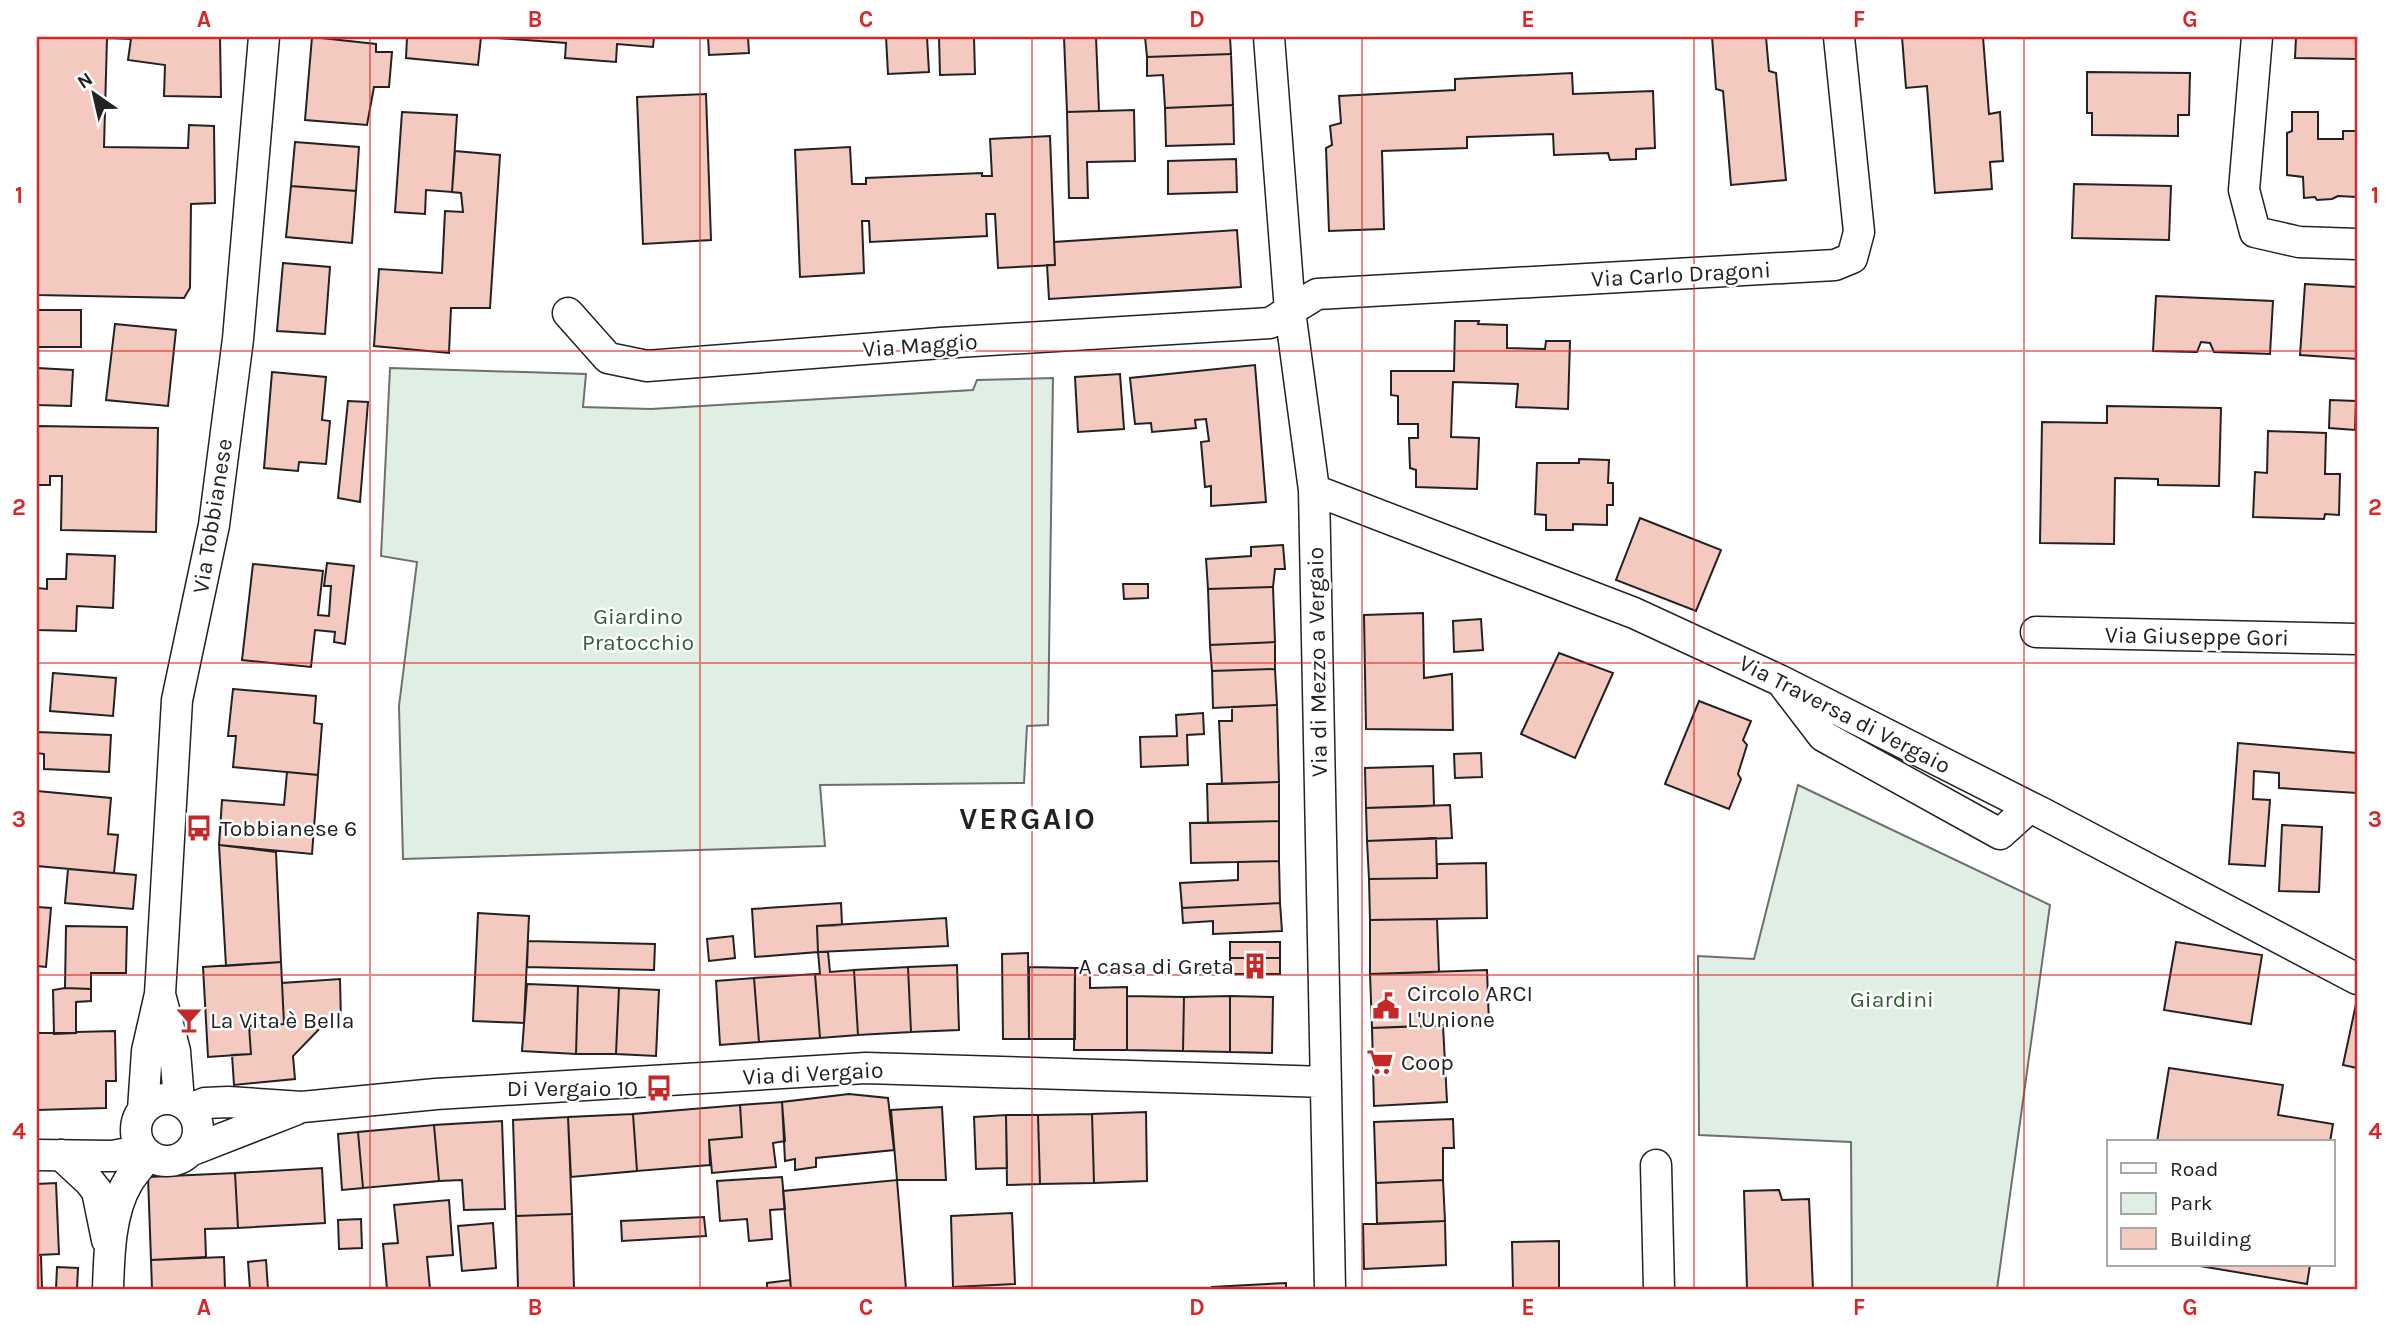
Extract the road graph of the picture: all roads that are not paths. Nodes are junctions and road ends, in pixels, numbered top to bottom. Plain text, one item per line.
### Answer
1 (264, 37) edge
2 (1269, 37) edge
3 (1839, 37) edge
4 (2257, 37) edge
5 (2357, 244) edge
6 (1290, 311) junction
7 (568, 313) dead end
8 (1314, 490) junction
9 (2036, 632) dead end
10 (2357, 639) edge
11 (2357, 979) edge
12 (160, 995) junction
13 (1326, 1082) junction
14 (184, 1105) junction
15 (302, 1107) junction
16 (143, 1110) junction
17 (190, 1151) junction
18 (146, 1153) junction
19 (49, 1155) edge
20 (1656, 1165) dead end
21 (110, 1247) junction
22 (107, 1289) edge
23 (1330, 1289) edge
24 (1659, 1289) edge

1 - 12 street, Via Tobbianese
2 - 6 street, Via di Mezzo a Vergaio
3 - 6 street, Via Carlo Dragoni
4 - 5 street
6 - 7 street, Via Maggio
6 - 8 street, Via di Mezzo a Vergaio
8 - 11 street, Via Traversa di Vergaio
8 - 13 street, Via di Mezzo a Vergaio
9 - 10 street, Via Giuseppe Gori
12 - 14 street, Via Tobbianese
12 - 16 street, Via Tobbianese
13 - 15 street, Via di Vergaio
13 - 23 street, Via di Mezzo a Vergaio
14 - 15 street, Via di Vergaio
14 - 16 street, Via di Vergaio
14 - 17 street
15 - 17 street, Via di Vergaio
16 - 18 street
17 - 18 street, Via di Vergaio
18 - 19 street, Via di Vergaio
18 - 21 street
19 - 21 street
20 - 24 street
21 - 22 street

